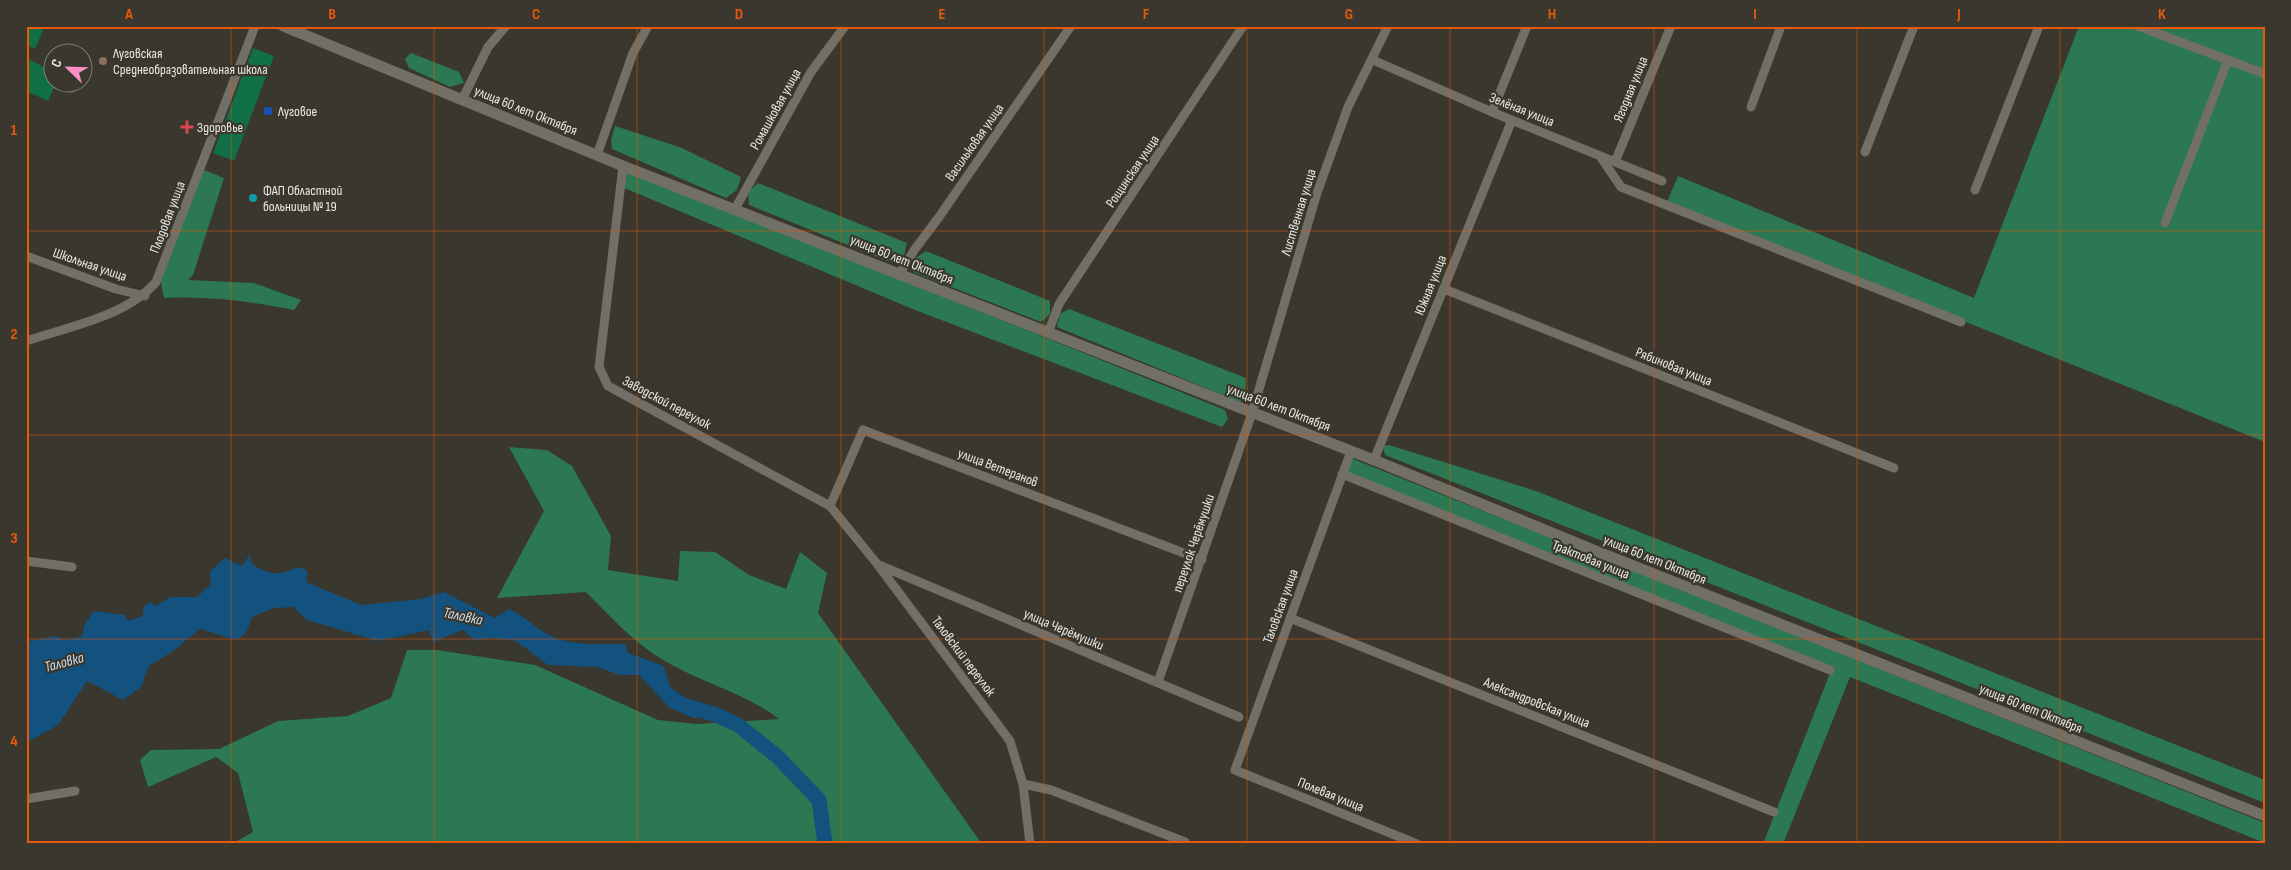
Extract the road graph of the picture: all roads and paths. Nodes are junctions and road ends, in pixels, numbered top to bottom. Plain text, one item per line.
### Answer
1 (255, 26) edge
2 (283, 26) edge
3 (506, 26) edge
4 (648, 26) edge
5 (844, 26) edge
6 (1071, 26) edge
7 (1243, 26) edge
8 (1388, 26) edge
9 (1527, 26) edge
10 (1671, 26) edge
11 (1781, 26) edge
12 (1914, 26) edge
13 (2039, 26) edge
14 (2138, 26) edge
15 (1373, 60) junction
16 (2228, 60) junction
17 (2265, 74) edge
18 (462, 100) junction
19 (1751, 107) dead end
20 (1492, 112) junction
21 (1512, 120) junction
22 (1865, 152) dead end
23 (597, 155) junction
24 (1600, 156) junction
25 (1615, 162) junction
26 (623, 166) junction
27 (1662, 181) dead end
28 (1975, 190) dead end
29 (735, 209) junction
30 (2165, 224) dead end
31 (26, 256) edge
32 (900, 273) junction
33 (1444, 289) junction
34 (145, 296) junction
35 (1961, 322) dead end
36 (1048, 333) junction
37 (26, 342) edge
38 (1252, 413) junction
39 (1351, 451) junction
40 (1374, 460) junction
41 (1894, 468) dead end
42 (1342, 474) junction
43 (830, 506) junction
44 (26, 560) edge
45 (1202, 560) junction
46 (878, 565) junction
47 (72, 567) dead end
48 (1290, 618) junction
49 (1830, 670) dead end
50 (1158, 682) junction
51 (1239, 717) dead end
52 (1235, 770) joint
53 (1023, 784) junction
54 (75, 792) dead end
55 (26, 799) edge
56 (1774, 812) dead end
57 (2265, 816) edge
58 (1185, 842) dead end
59 (1030, 844) edge
60 (1417, 844) edge

1 - 34 street, Плодовая улица
2 - 18 street, улица 60 лет Октября
3 - 18 street
4 - 23 street
5 - 29 street, Ромашковая улица
6 - 32 street, Васильковая улица
7 - 36 street, Рощинская улица
8 - 15 street, Лиственная улица
9 - 20 street
10 - 25 street, Ягодная улица
11 - 19 street
12 - 22 street
13 - 28 street
14 - 16 street
15 - 20 street, Зелёная улица
15 - 38 street, Лиственная улица
16 - 17 street
16 - 30 street
18 - 23 street, улица 60 лет Октября
20 - 21 street, Зелёная улица
21 - 24 street, Зелёная улица
21 - 33 street, Южная улица
23 - 26 street, улица 60 лет Октября
24 - 25 street, Зелёная улица
24 - 35 street
25 - 27 street, Зелёная улица
26 - 29 street, улица 60 лет Октября
26 - 43 street, Заводской переулок
29 - 32 street, улица 60 лет Октября
31 - 34 street, Школьная улица
32 - 36 street, улица 60 лет Октября
33 - 40 street, Южная улица
33 - 41 street, Рябиновая улица
34 - 37 street, Плодовая улица
36 - 38 street, улица 60 лет Октября
38 - 39 street, улица 60 лет Октября
38 - 45 street, переулок Черёмушки
39 - 40 street, улица 60 лет Октября
39 - 42 street, Таловская улица
40 - 57 street, улица 60 лет Октября
42 - 48 street, Таловская улица
42 - 49 street, Трактовая улица
43 - 45 street, улица Ветеранов
43 - 46 street, Таловский переулок
44 - 47 street
45 - 50 street, переулок Черёмушки
46 - 50 street, улица Черёмушки
46 - 53 street, Таловский переулок
48 - 52 street, Таловская улица
48 - 56 street, Александровская улица
50 - 51 street, улица Черёмушки
52 - 60 street, Полевая улица
53 - 58 street
53 - 59 street, Таловский переулок
54 - 55 street

